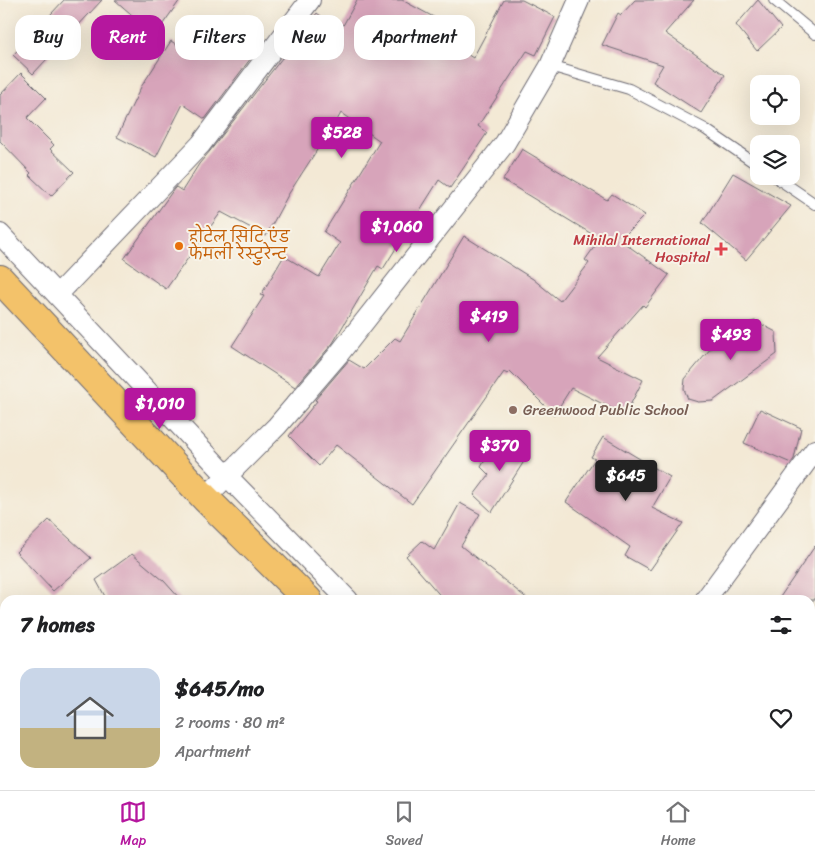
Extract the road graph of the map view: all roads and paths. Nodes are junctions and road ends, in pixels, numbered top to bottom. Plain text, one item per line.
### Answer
1 (310, 0) edge
2 (579, 0) edge
3 (774, 0) edge
4 (815, 34) edge
5 (550, 66) junction
6 (750, 160) edge
7 (787, 185) edge
8 (815, 204) edge
9 (0, 234) edge
10 (0, 279) edge
11 (57, 295) junction
12 (815, 450) edge
13 (227, 476) junction
14 (205, 498) junction
15 (303, 595) edge
16 (343, 595) edge
17 (709, 595) edge

1 - 11 street
2 - 5 street
3 - 4 lane
5 - 6 lane
5 - 13 street
7 - 8 lane
9 - 11 street
10 - 14 highway
11 - 13 street
12 - 17 street
13 - 14 street
13 - 16 street
14 - 15 highway

